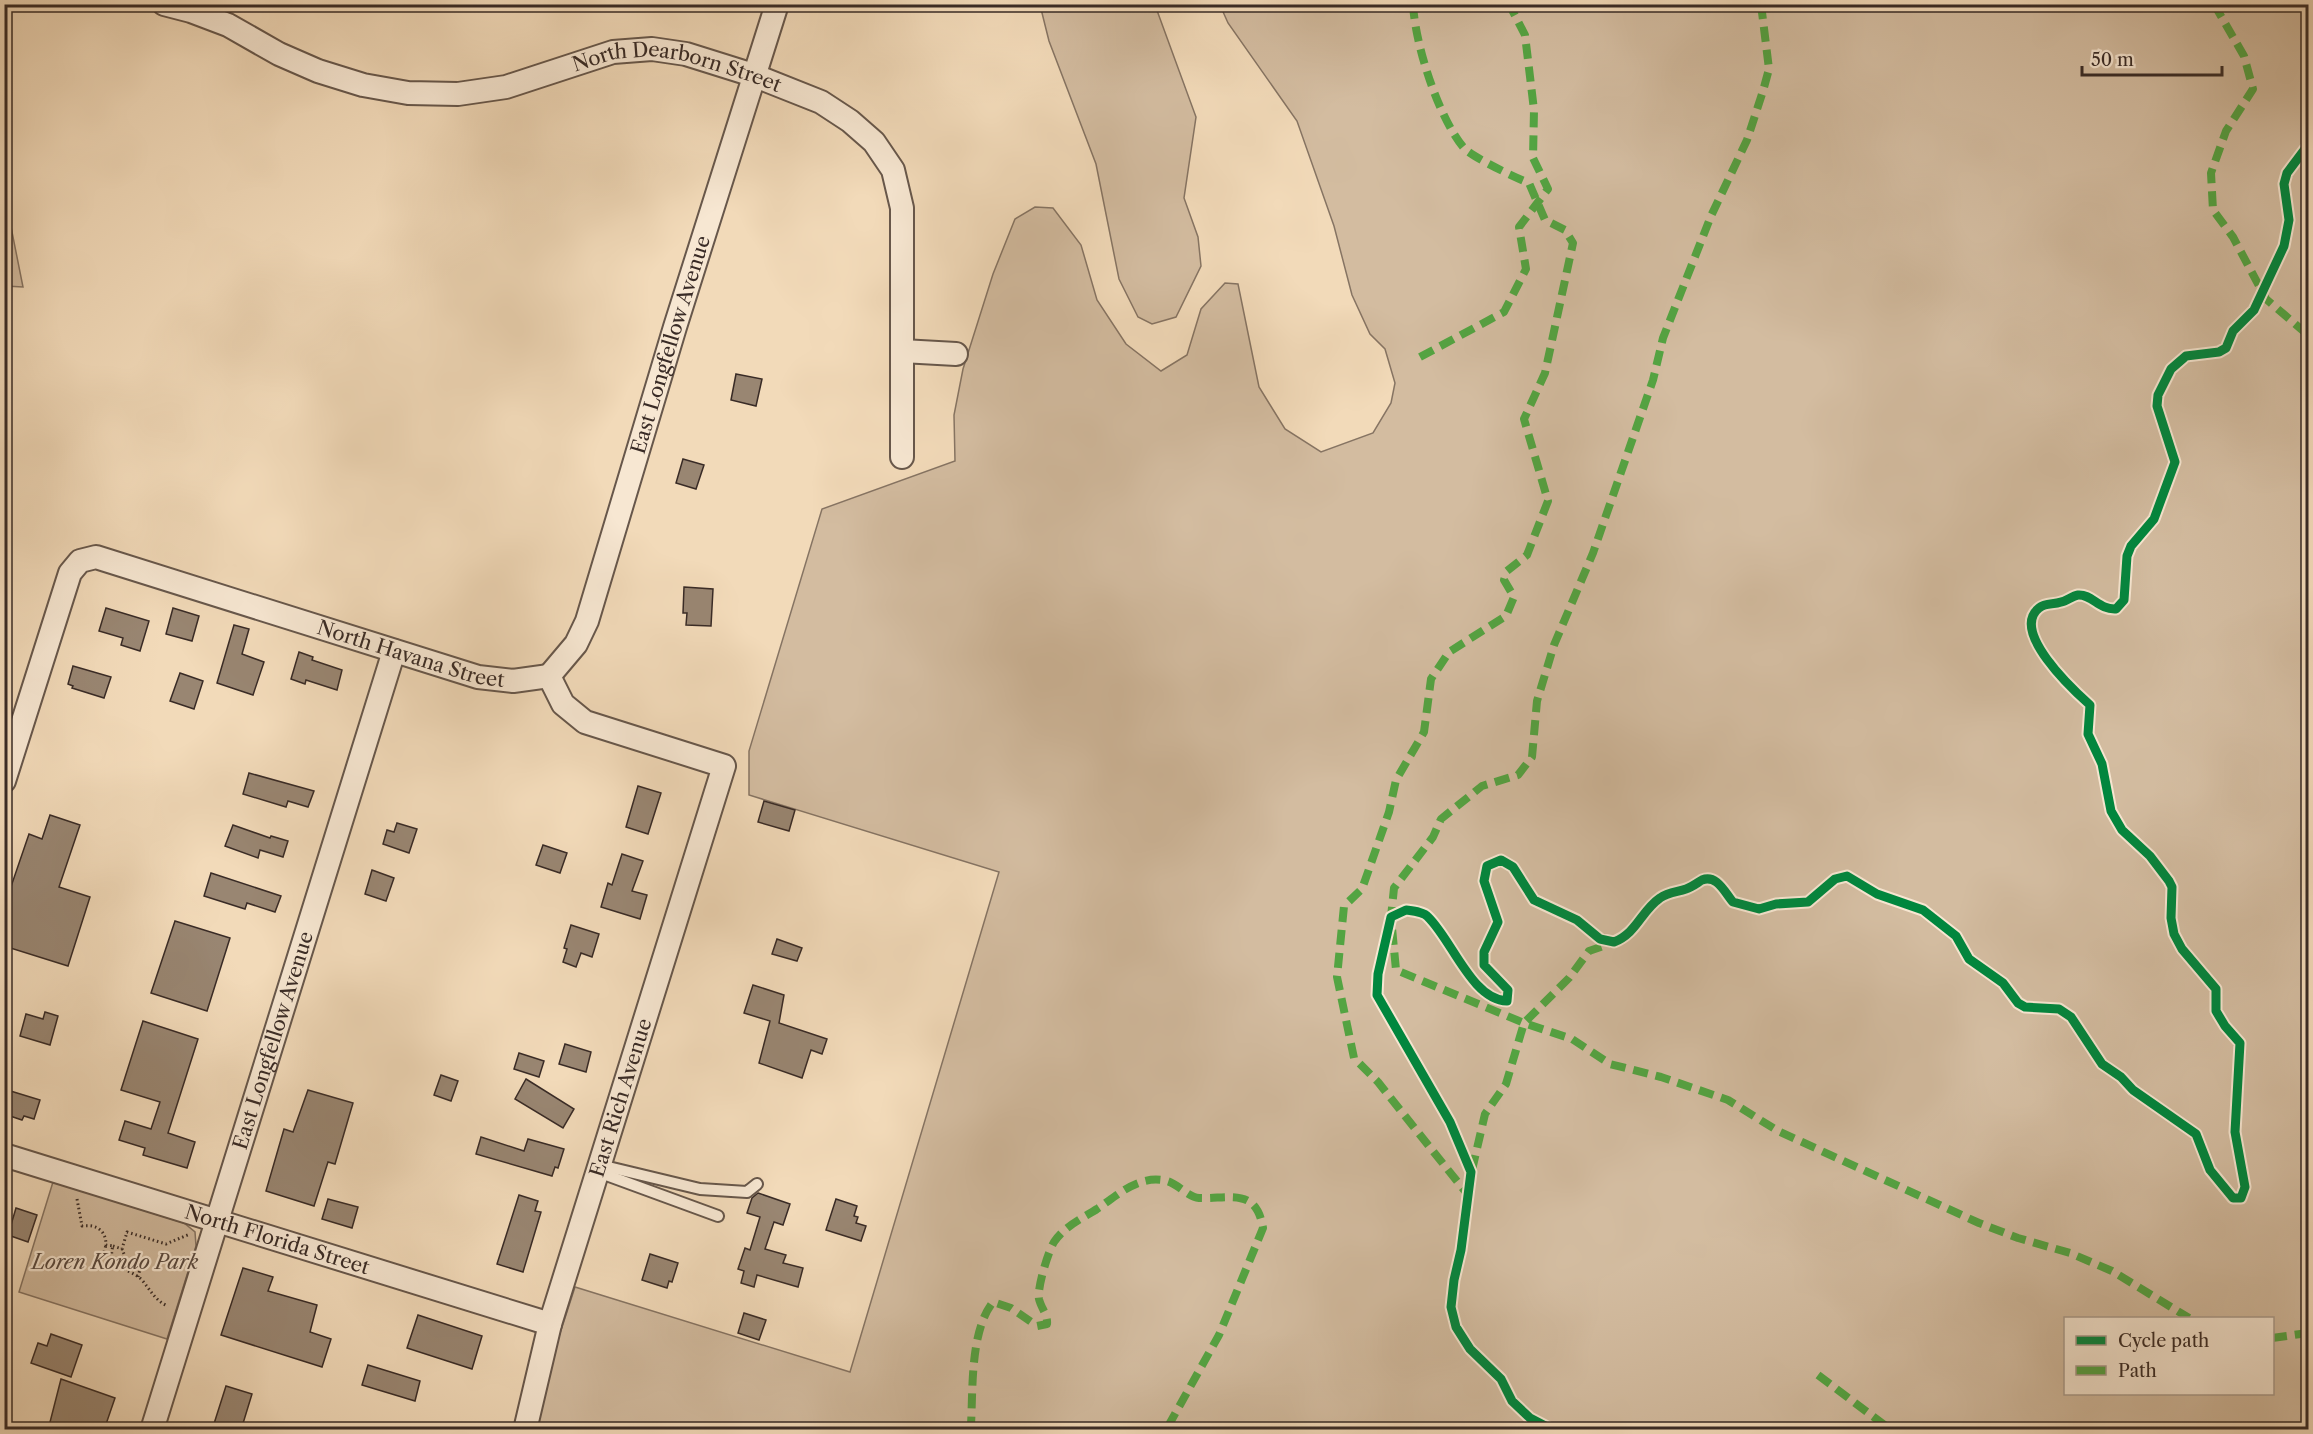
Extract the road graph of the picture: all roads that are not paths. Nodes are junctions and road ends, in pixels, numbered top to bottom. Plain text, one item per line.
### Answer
1 (164, 4) edge
2 (777, 4) edge
3 (753, 75) junction
4 (902, 351) junction
5 (956, 354) dead end
6 (902, 457) dead end
7 (394, 651) junction
8 (549, 676) junction
9 (4, 781) edge
10 (4, 1155) edge
11 (599, 1169) junction
12 (757, 1184) dead end
13 (718, 1216) dead end
14 (216, 1221) junction
15 (550, 1324) junction
16 (152, 1430) edge
17 (525, 1430) edge

1 - 3 street, North Dearborn Street
2 - 3 street, East Longfellow Avenue
3 - 4 street, North Dearborn Street
3 - 8 street, East Longfellow Avenue
4 - 5 street
4 - 6 street, North Dearborn Street
7 - 8 street, North Havana Street
7 - 9 street, North Havana Street
7 - 14 street, East Longfellow Avenue
8 - 11 street, East Rich Avenue
10 - 14 street, North Florida Street
11 - 12 lane
11 - 13 lane
11 - 15 street, East Rich Avenue
14 - 15 street, North Florida Street
14 - 16 street, East Longfellow Avenue
15 - 17 street, East Rich Avenue

